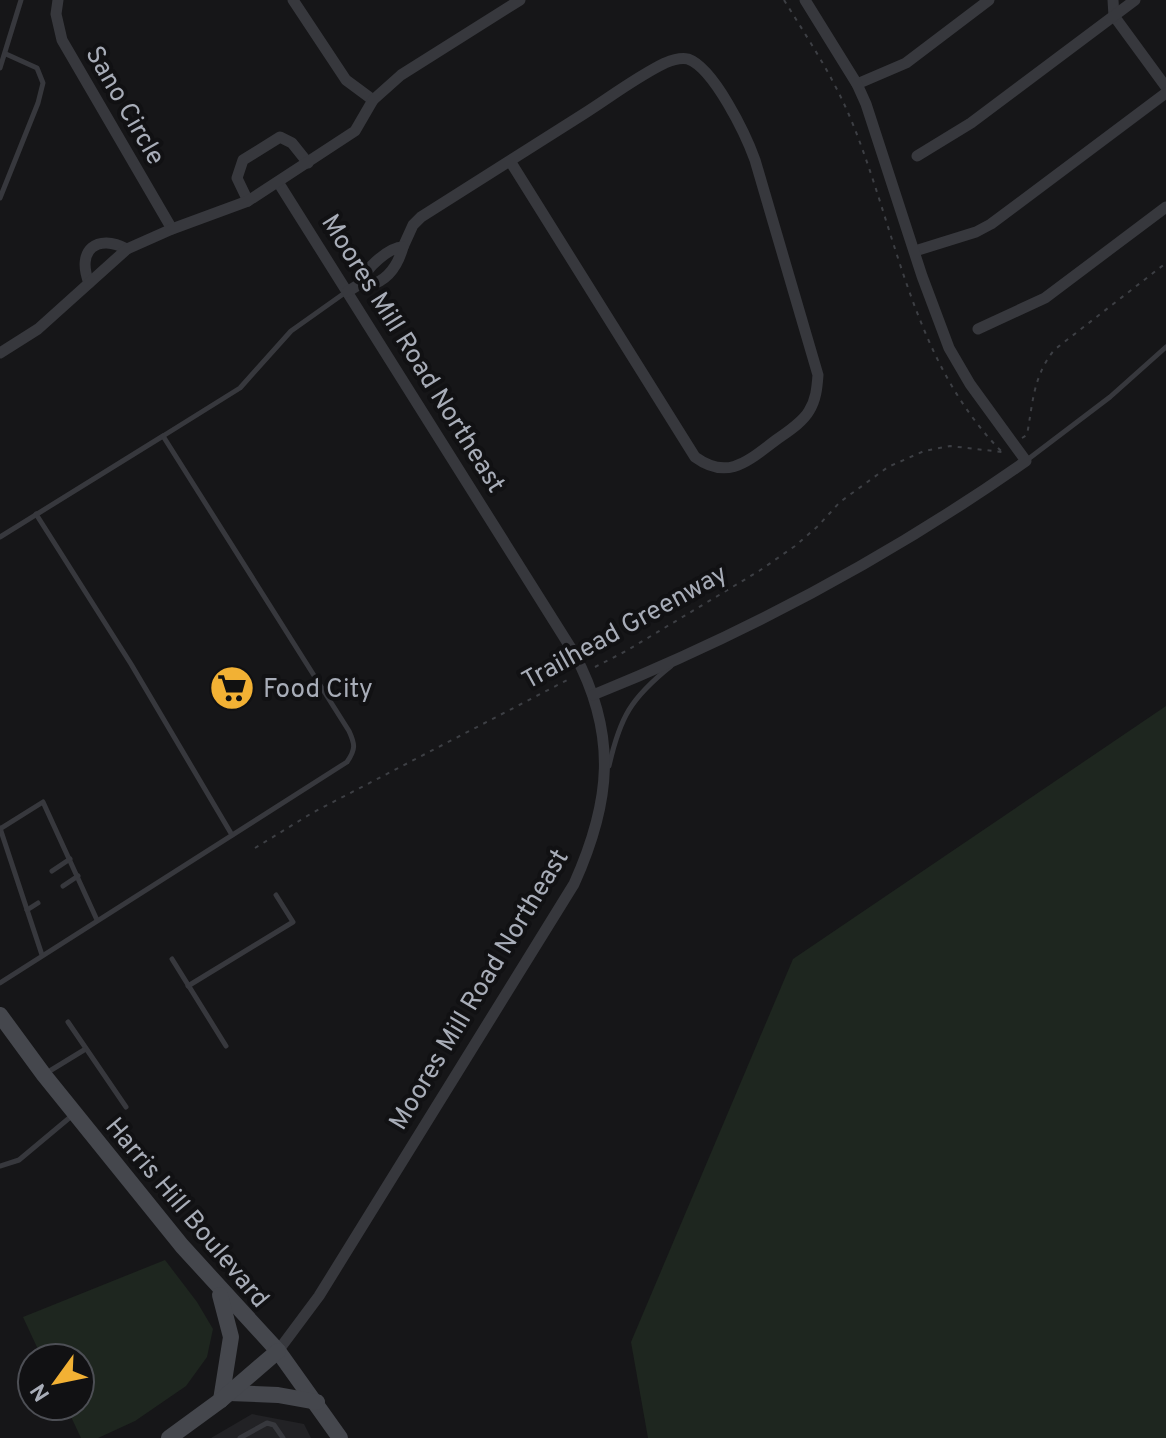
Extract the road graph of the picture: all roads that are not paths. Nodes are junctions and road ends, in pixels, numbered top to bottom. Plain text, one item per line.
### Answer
1 (21, 0) edge
2 (58, 0) edge
3 (293, 0) edge
4 (520, 0) edge
5 (805, 0) edge
6 (989, 0) edge
7 (1113, 0) edge
8 (1135, 0) edge
9 (1114, 16) junction
10 (6, 54) junction
11 (0, 68) edge
12 (857, 84) junction
13 (1166, 87) edge
14 (1166, 93) edge
15 (373, 100) junction
16 (917, 156) dead end
17 (510, 161) junction
18 (308, 163) junction
19 (278, 182) junction
20 (0, 198) edge
21 (248, 201) junction
22 (1166, 207) edge
23 (172, 229) junction
24 (127, 249) junction
25 (915, 251) junction
26 (89, 283) junction
27 (347, 292) junction
28 (978, 329) dead end
29 (1166, 347) edge
30 (0, 353) edge
31 (163, 436) junction
32 (1026, 461) junction
33 (36, 514) junction
34 (0, 537) edge
35 (678, 661) junction
36 (593, 695) junction
37 (606, 779) junction
38 (0, 828) edge
39 (232, 835) junction
40 (70, 859) junction
41 (52, 871) dead end
42 (78, 876) junction
43 (63, 886) dead end
44 (27, 887) dead end
45 (21, 891) junction
46 (276, 895) dead end
47 (38, 903) dead end
48 (27, 910) junction
49 (97, 920) junction
50 (42, 955) junction
51 (172, 959) dead end
52 (0, 983) edge
53 (188, 986) junction
54 (0, 1015) edge
55 (68, 1022) dead end
56 (226, 1046) dead end
57 (84, 1050) junction
58 (44, 1075) junction
59 (126, 1107) dead end
60 (75, 1113) junction
61 (0, 1166) edge
62 (217, 1285) junction
63 (278, 1351) junction
64 (225, 1397) junction
65 (317, 1402) junction
66 (169, 1438) edge
67 (240, 1438) edge
68 (283, 1438) edge
69 (340, 1438) edge

1 - 10 lane
2 - 23 street, Sano Circle
3 - 15 street
4 - 15 street
5 - 12 street
6 - 12 street
7 - 9 street
8 - 9 street
9 - 13 street
9 - 16 street
10 - 11 lane
10 - 20 lane
12 - 25 street
14 - 25 street
15 - 18 street
17 - 17 street
17 - 27 street
18 - 19 street
18 - 21 street
19 - 21 street
19 - 27 street, Moores Mill Road Northeast
21 - 23 street
22 - 28 street
23 - 24 street
24 - 26 street
24 - 26 street
25 - 32 street
26 - 30 street
27 - 31 lane
27 - 36 street, Moores Mill Road Northeast
29 - 32 lane
31 - 33 lane
31 - 39 lane
32 - 35 street
33 - 34 lane
33 - 39 lane
35 - 36 street
35 - 37 lane
36 - 37 street, Moores Mill Road Northeast
37 - 63 street, Moores Mill Road Northeast
38 - 40 lane
38 - 45 lane
39 - 49 lane
40 - 41 lane
40 - 42 lane
42 - 43 lane
42 - 49 lane
44 - 45 lane
45 - 48 lane
46 - 53 lane
47 - 48 lane
48 - 50 lane
49 - 50 lane
50 - 52 lane
51 - 53 lane
53 - 56 lane
54 - 58 street, Harris Hill Boulevard
55 - 57 lane
57 - 58 lane
57 - 59 lane
58 - 60 street, Harris Hill Boulevard
60 - 61 lane
60 - 62 street, Harris Hill Boulevard
62 - 63 street, Harris Hill Boulevard
62 - 64 street
63 - 64 street, Moores Mill Road Northeast
63 - 65 street, Harris Hill Boulevard
64 - 65 street
64 - 66 street, Moores Mill Road Northeast
65 - 69 street, Harris Hill Boulevard
67 - 68 lane

